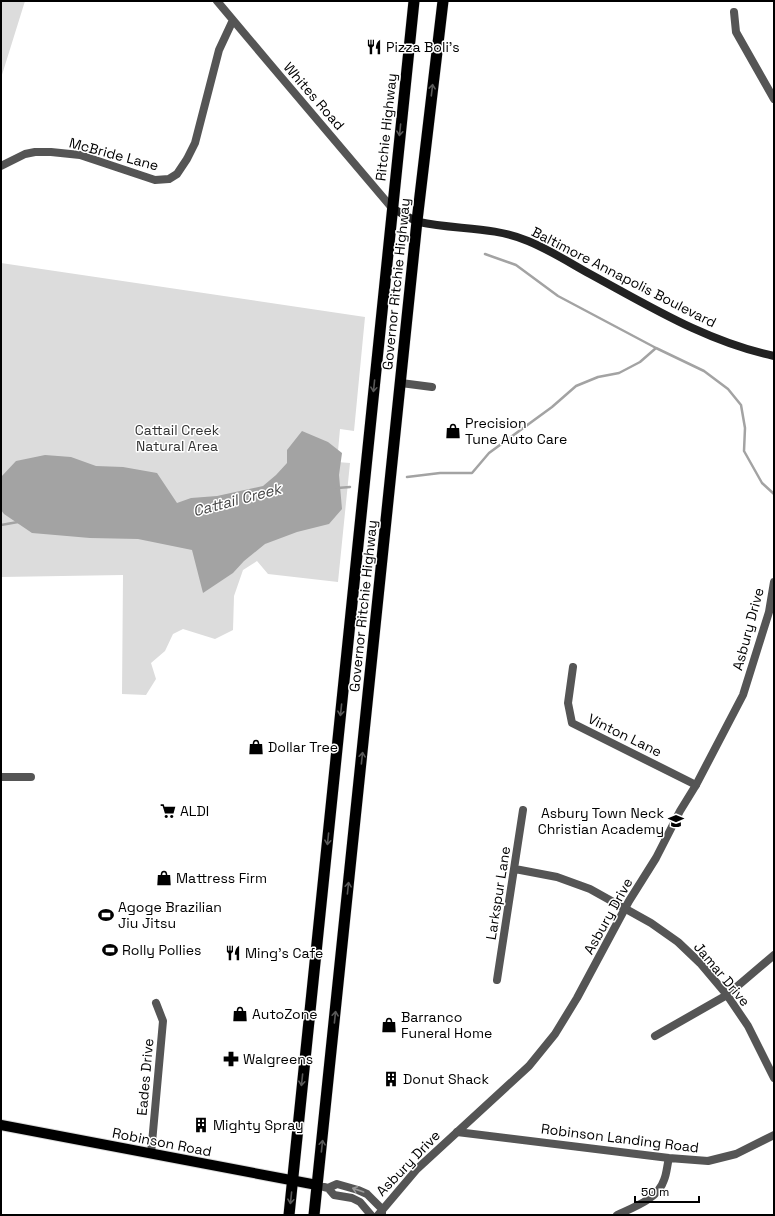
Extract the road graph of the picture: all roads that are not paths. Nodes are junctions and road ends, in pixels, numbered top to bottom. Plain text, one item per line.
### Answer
1 (217, 1) edge
2 (414, 1) edge
3 (443, 1) edge
4 (734, 12) dead end
5 (233, 20) junction
6 (774, 99) edge
7 (1, 166) edge
8 (392, 208) junction
9 (417, 221) junction
10 (774, 356) edge
11 (401, 383) junction
12 (432, 387) dead end
13 (774, 582) edge
14 (572, 666) dead end
15 (1, 777) edge
16 (31, 777) dead end
17 (696, 785) junction
18 (523, 810) dead end
19 (515, 869) junction
20 (625, 909) junction
21 (774, 955) edge
22 (497, 980) dead end
23 (727, 995) junction
24 (156, 1003) dead end
25 (655, 1036) dead end
26 (774, 1078) edge
27 (1, 1125) edge
28 (458, 1132) junction
29 (774, 1135) edge
30 (151, 1154) junction
31 (669, 1158) junction
32 (292, 1180) junction
33 (323, 1187) junction
34 (381, 1213) edge
35 (289, 1215) edge
36 (314, 1215) edge
37 (371, 1215) edge
38 (617, 1215) edge

1 - 5 street, Whites Road
2 -> 8 highway, Ritchie Highway
9 -> 3 highway, Governor Ritchie Highway
4 - 6 street
5 - 7 street, McBride Lane
5 - 8 street, Whites Road
8 - 9 main road, Baltimore Annapolis Boulevard
8 -> 32 highway, Governor Ritchie Highway
9 - 10 main road, Baltimore Annapolis Boulevard
9 - 11 highway, Governor Ritchie Highway
11 - 12 street
33 -> 11 highway, Governor Ritchie Highway
13 - 17 street, Asbury Drive
14 - 17 street, Vinton Lane
15 - 16 street
17 - 20 street, Asbury Drive
18 - 19 street, Larkspur Lane
19 - 20 street, Jamar Drive
19 - 22 street, Larkspur Lane
20 - 23 street, Jamar Drive
20 - 28 street, Asbury Drive
21 - 23 street
23 - 25 street
23 - 26 street, Jamar Drive
24 - 30 street, Eades Drive
27 - 30 main road, Robinson Road
28 - 31 street, Robinson Landing Road
28 - 34 street, Asbury Drive
29 - 31 street, Robinson Landing Road
30 - 32 main road, Robinson Road
31 - 38 street
32 - 33 main road, Robinson Road
32 -> 35 highway, Governor Ritchie Highway
34 -> 33 street
33 - 36 highway, Governor Ritchie Highway
33 - 37 street

